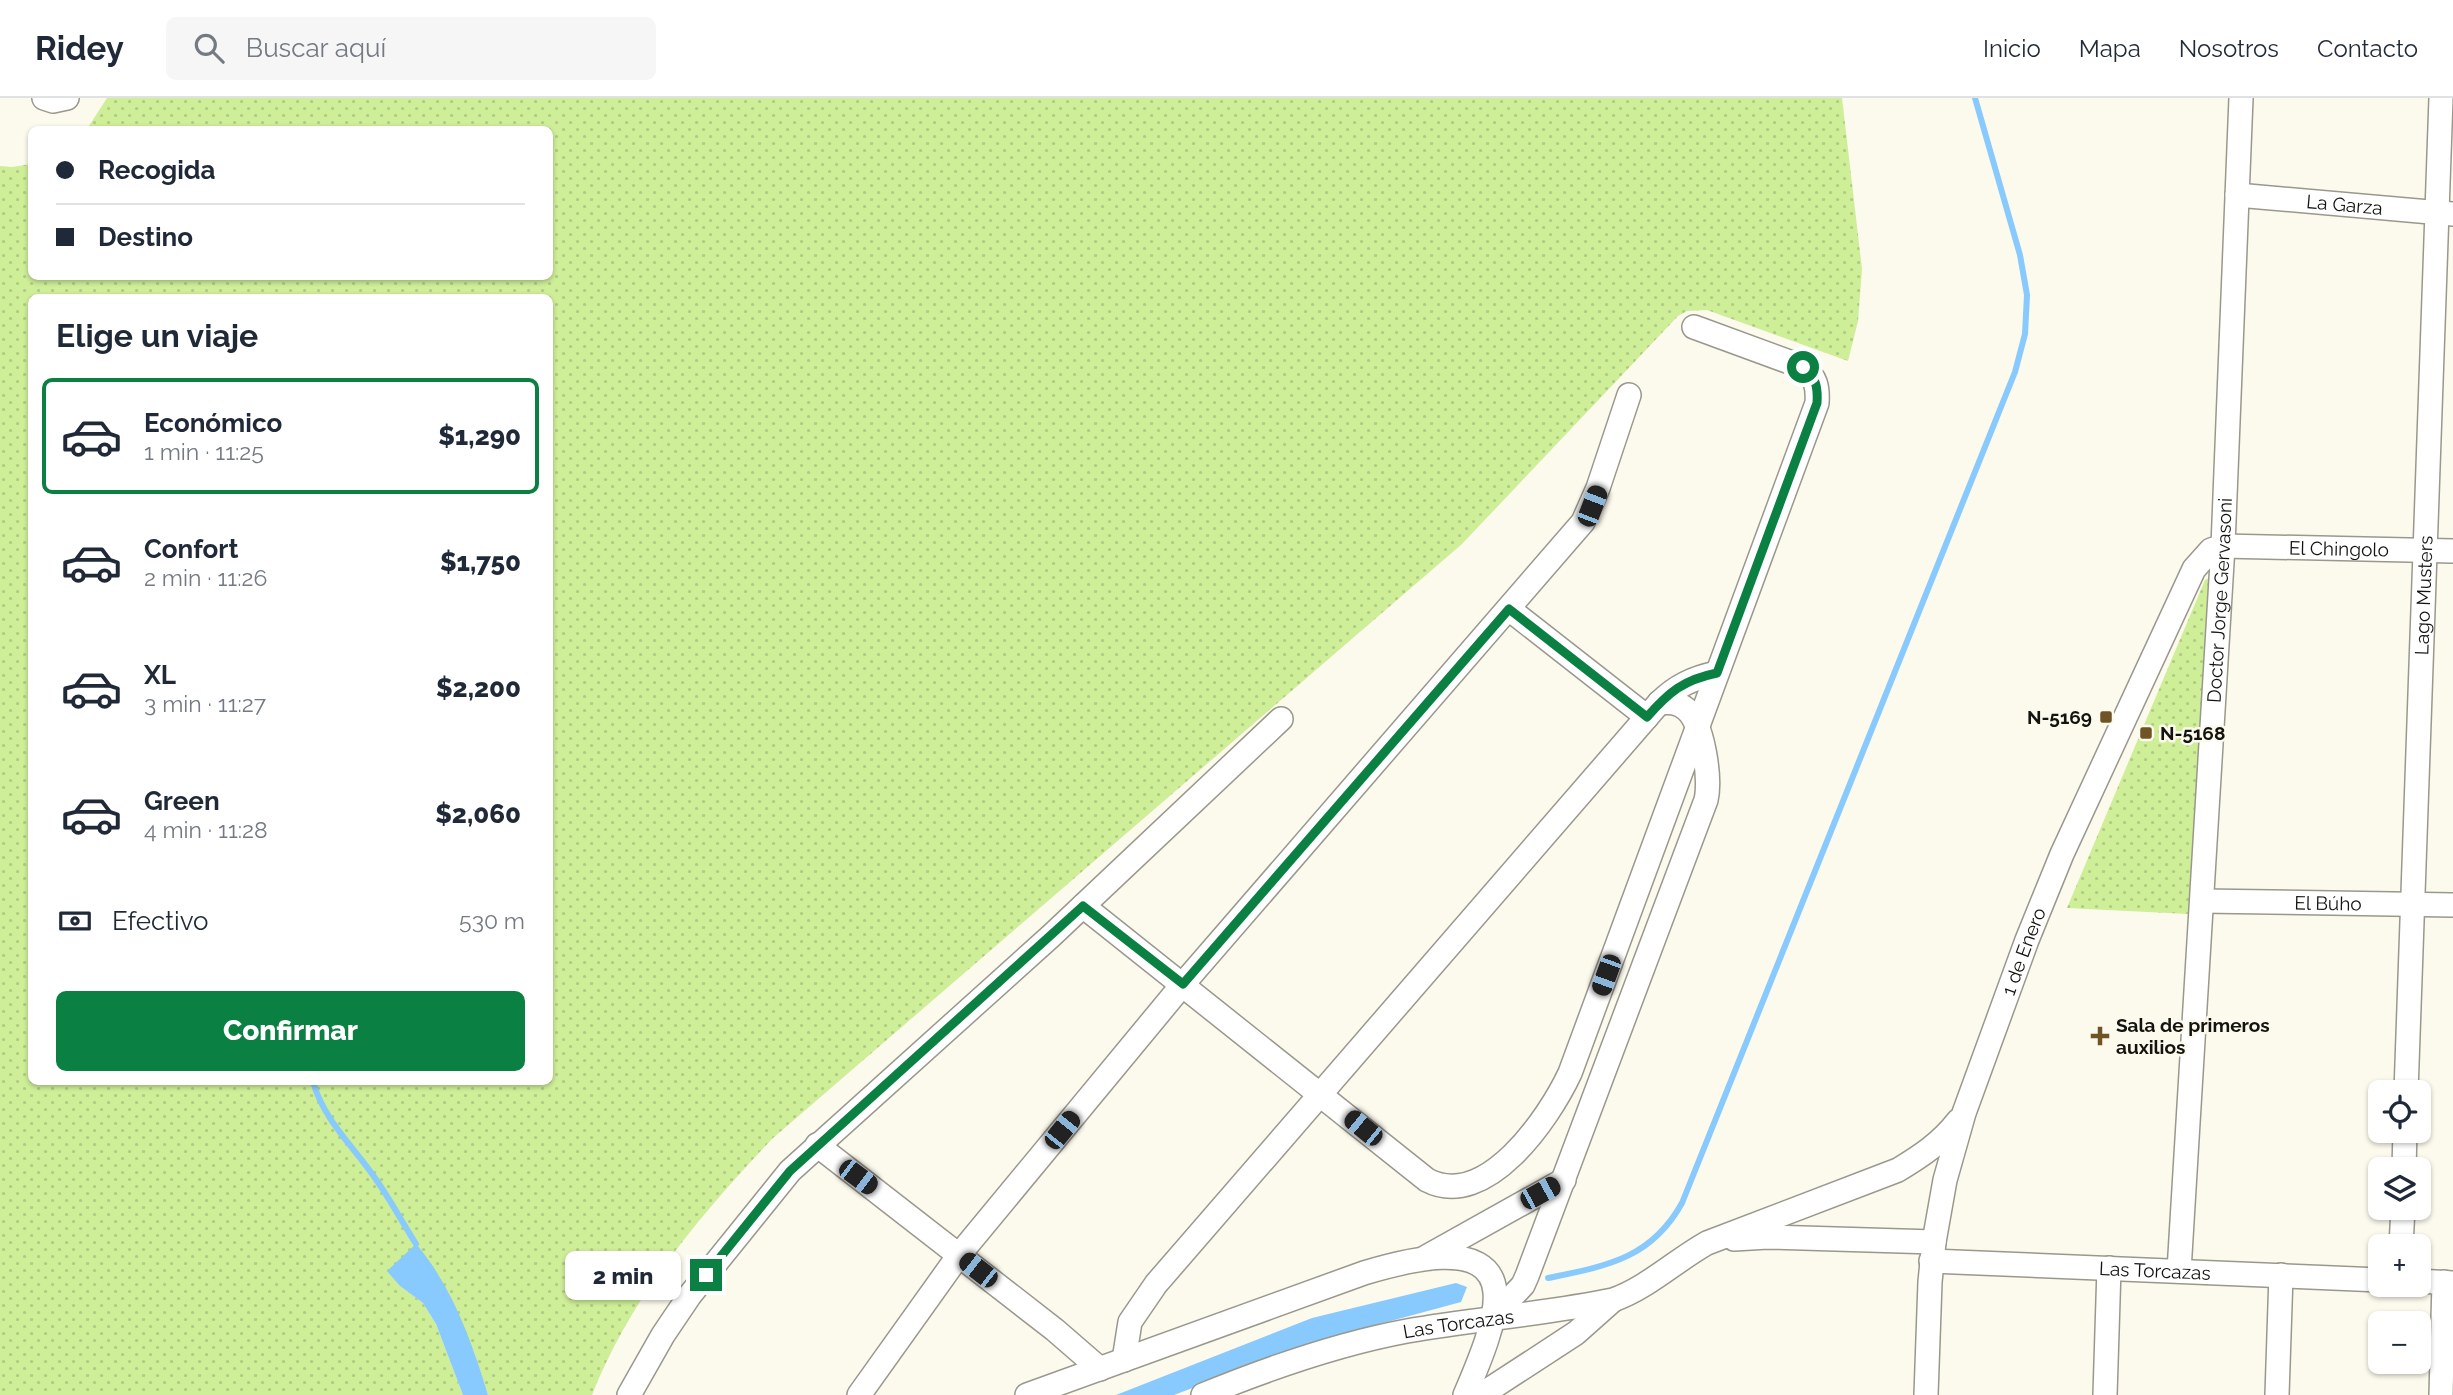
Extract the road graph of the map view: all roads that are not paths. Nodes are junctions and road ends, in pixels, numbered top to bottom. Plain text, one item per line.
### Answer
1 (2241, 98) edge
2 (2441, 98) edge
3 (2237, 195) junction
4 (2445, 212) edge
5 (1694, 327) dead end
6 (1629, 394) dead end
7 (2223, 546) junction
8 (2424, 550) junction
9 (2453, 551) edge
10 (1509, 609) junction
11 (1717, 673) junction
12 (1653, 710) junction
13 (1281, 719) dead end
14 (1697, 727) junction
15 (2202, 901) junction
16 (2413, 904) junction
17 (2453, 905) edge
18 (1083, 906) junction
19 (1183, 984) junction
20 (2406, 1080) edge
21 (1320, 1094) junction
22 (1964, 1113) junction
23 (817, 1146) junction
24 (1564, 1180) junction
25 (1707, 1243) junction
26 (1932, 1252) junction
27 (959, 1255) junction
28 (1420, 1260) junction
29 (2109, 1268) junction
30 (2179, 1271) junction
31 (2281, 1275) junction
32 (2368, 1279) edge
33 (2431, 1282) edge
34 (2449, 1283) edge
35 (1613, 1300) junction
36 (1492, 1318) junction
37 (1125, 1360) junction
38 (1100, 1369) junction
39 (629, 1395) edge
40 (859, 1395) edge
41 (1027, 1395) edge
42 (1203, 1395) edge
43 (1465, 1395) edge
44 (1481, 1395) edge
45 (1926, 1395) edge
46 (2105, 1395) edge
47 (2277, 1395) edge
48 (2441, 1395) edge

1 - 3 street, Doctor Jorge Gervasoni
2 - 4 street, Lago Musters
3 - 4 street, La Garza
3 - 7 street, Doctor Jorge Gervasoni
4 - 8 street, Lago Musters
5 - 11 street
6 - 10 street
7 - 8 street, El Chingolo
7 - 15 street, Doctor Jorge Gervasoni
7 - 22 street, 1 de Enero
8 - 9 street, El Chingolo
8 - 16 street, Lago Musters
10 - 12 street
10 - 19 street
11 - 12 street
11 - 14 street
12 - 14 street
12 - 21 street
13 - 18 street
14 - 21 street
14 - 24 street
15 - 16 street, El Búho
15 - 30 street, Doctor Jorge Gervasoni
16 - 17 street, El Búho
16 - 20 street, Lago Musters
18 - 19 street
18 - 23 street
19 - 21 street
19 - 27 street
21 - 37 street
22 - 25 street, Las Torcazas
22 - 26 street, 1 de Enero
23 - 27 street
23 - 39 street
24 - 28 street
24 - 36 street
25 - 26 street, Las Torcazas
25 - 35 street, Las Torcazas
26 - 29 street, Las Torcazas
26 - 45 street, 1 de Enero
27 - 38 street
27 - 40 street
28 - 36 street
28 - 37 street
29 - 30 street, Las Torcazas
29 - 46 street
30 - 31 street, Las Torcazas
31 - 32 street, Las Torcazas
31 - 47 street
33 - 34 street
34 - 48 street
35 - 36 street, Las Torcazas
35 - 44 street
36 - 42 street, Las Torcazas
36 - 43 street
37 - 38 street
38 - 41 street

